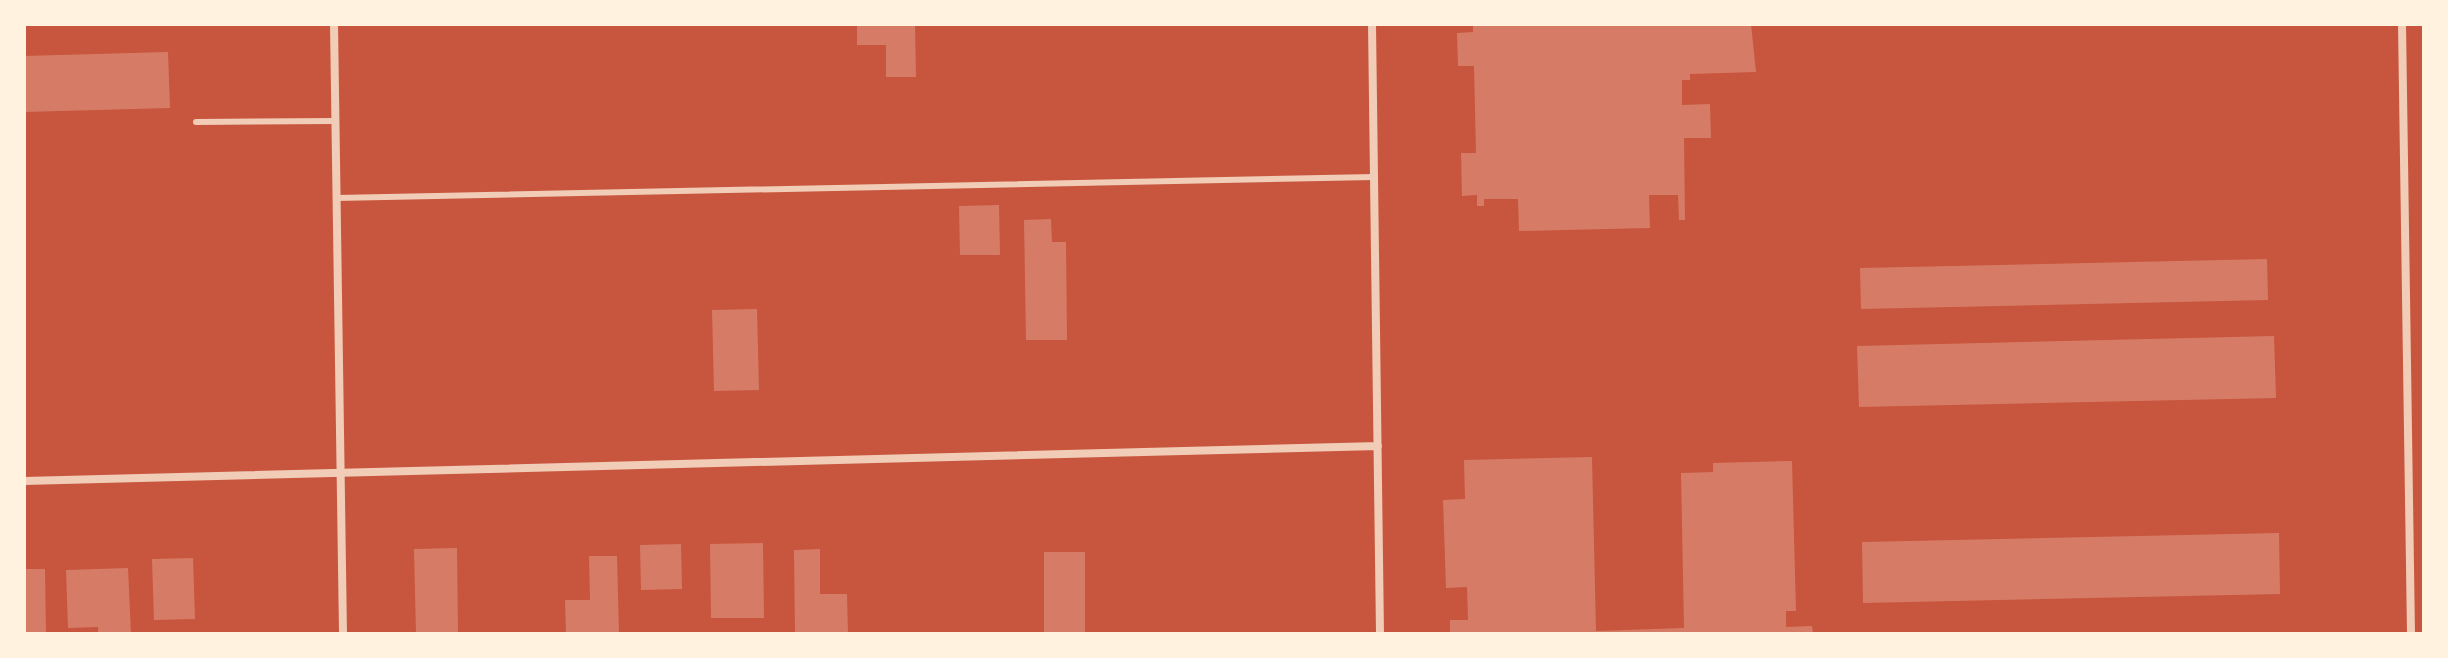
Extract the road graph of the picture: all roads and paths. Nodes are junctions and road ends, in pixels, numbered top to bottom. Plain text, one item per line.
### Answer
1 (334, 24) edge
2 (1372, 24) edge
3 (2402, 24) edge
4 (335, 121) junction
5 (196, 122) dead end
6 (1374, 177) junction
7 (336, 198) junction
8 (1378, 446) junction
9 (340, 472) junction
10 (24, 481) edge
11 (343, 634) edge
12 (1380, 634) edge
13 (2411, 634) edge

1 - 4 street
2 - 6 street
3 - 13 street
4 - 5 lane
4 - 7 street
6 - 7 lane
6 - 8 street
7 - 9 street
8 - 9 street
8 - 12 street
9 - 10 street
9 - 11 street

